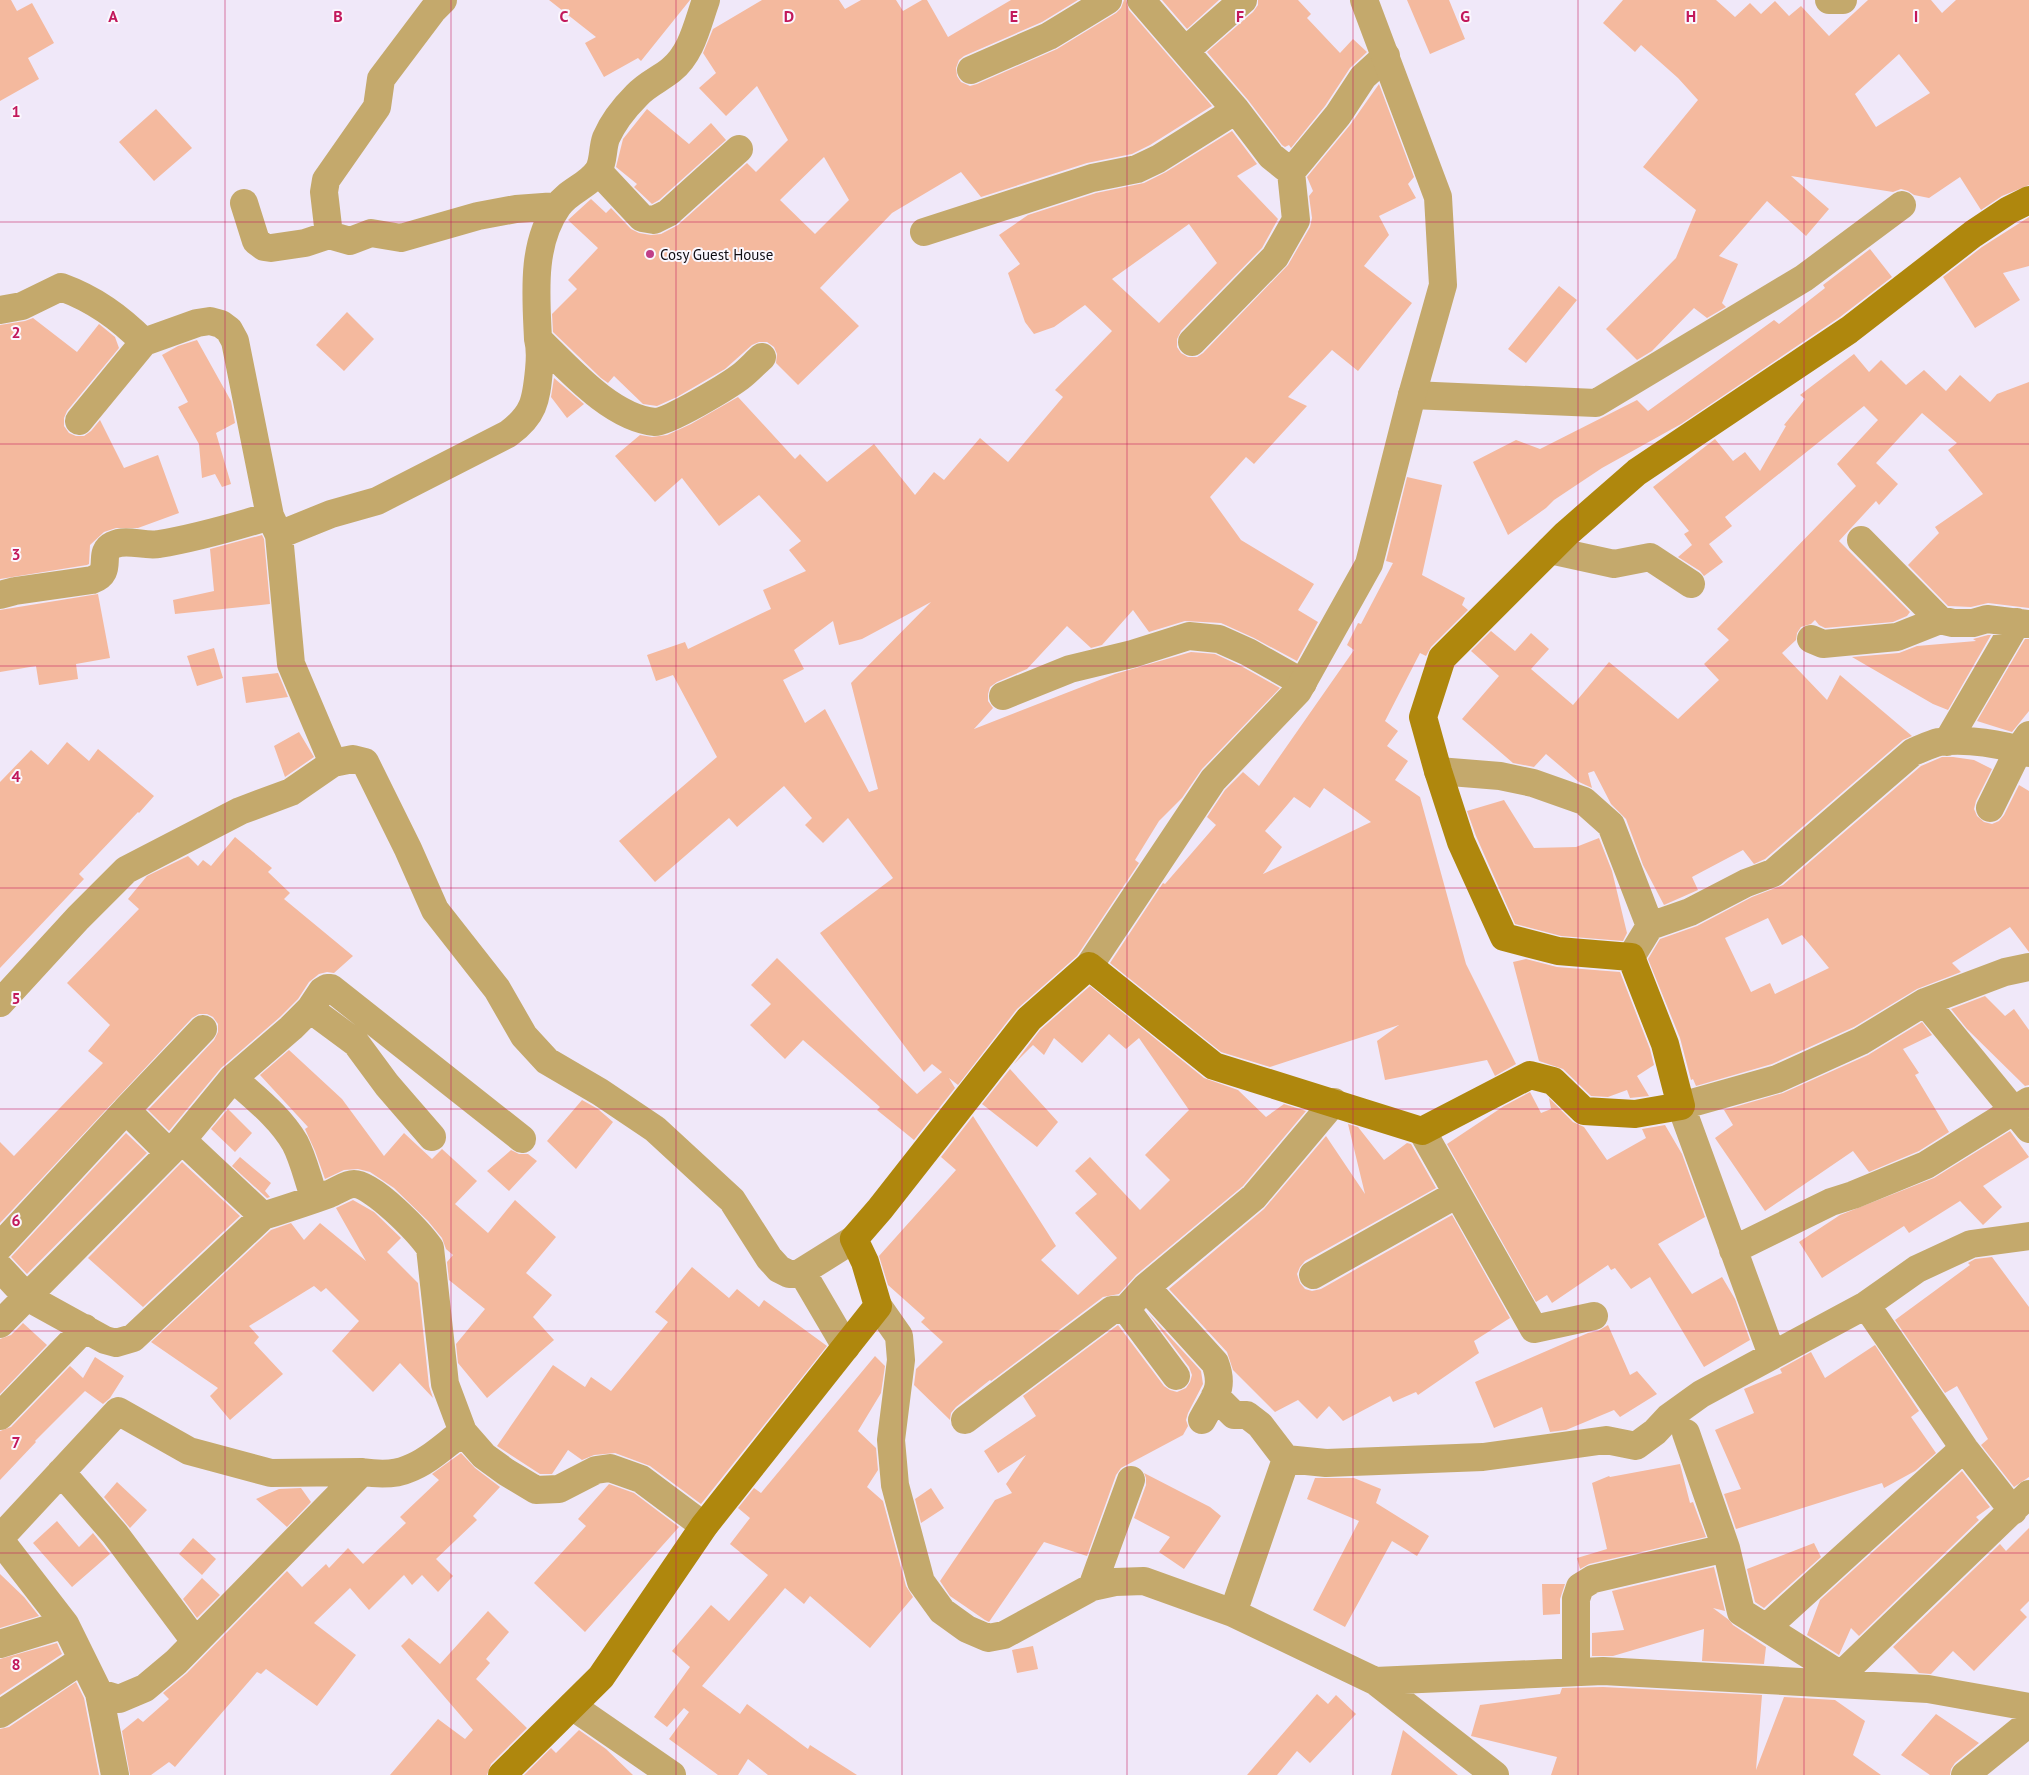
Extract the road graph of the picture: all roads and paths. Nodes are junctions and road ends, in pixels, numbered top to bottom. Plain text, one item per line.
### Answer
1 (443, 0) edge
2 (706, 0) edge
3 (1108, 0) edge
4 (1141, 0) edge
5 (1243, 0) edge
6 (1364, 0) edge
7 (1829, 0) edge
8 (1843, 0) edge
9 (1186, 51) junction
10 (1386, 56) junction
11 (971, 70) dead end
12 (1236, 110) junction
13 (739, 149) dead end
14 (598, 171) junction
15 (1291, 172) junction
16 (244, 203) dead end
17 (1902, 205) dead end
18 (2019, 205) edge
19 (558, 206) junction
20 (924, 232) dead end
21 (329, 235) junction
22 (0, 310) edge
23 (538, 339) junction
24 (144, 342) junction
25 (1192, 342) dead end
26 (762, 357) dead end
27 (1412, 395) junction
28 (79, 420) dead end
29 (275, 526) junction
30 (1861, 540) dead end
31 (1550, 550) junction
32 (1691, 584) dead end
33 (0, 595) edge
34 (1940, 620) junction
35 (2023, 623) edge
36 (1811, 639) dead end
37 (1303, 683) junction
38 (1003, 696) dead end
39 (1947, 742) junction
40 (2025, 746) edge
41 (334, 762) junction
42 (1438, 771) junction
43 (1990, 808) dead end
44 (1650, 926) junction
45 (1631, 957) junction
46 (1089, 966) junction
47 (2029, 968) edge
48 (1925, 1002) junction
49 (0, 1003) edge
50 (310, 1009) junction
51 (203, 1029) dead end
52 (233, 1078) junction
53 (1334, 1102) junction
54 (1681, 1106) junction
55 (126, 1110) junction
56 (2024, 1113) edge
57 (1422, 1131) junction
58 (432, 1137) dead end
59 (522, 1138) dead end
60 (175, 1146) junction
61 (1457, 1194) junction
62 (315, 1199) junction
63 (263, 1216) junction
64 (2029, 1236) edge
65 (854, 1239) junction
66 (0, 1246) edge
67 (1733, 1250) junction
68 (0, 1268) edge
69 (802, 1272) junction
70 (1313, 1276) dead end
71 (1146, 1287) junction
72 (27, 1297) junction
73 (1866, 1305) junction
74 (878, 1306) junction
75 (1126, 1309) junction
76 (1594, 1316) dead end
77 (0, 1324) edge
78 (85, 1328) junction
79 (846, 1347) junction
80 (1772, 1355) junction
81 (1176, 1376) dead end
82 (1215, 1396) junction
83 (0, 1416) edge
84 (965, 1420) dead end
85 (1202, 1420) dead end
86 (463, 1432) junction
87 (1686, 1433) dead end
88 (1964, 1448) junction
89 (1286, 1459) junction
90 (61, 1472) junction
91 (362, 1472) junction
92 (1131, 1480) dead end
93 (2021, 1502) edge
94 (704, 1526) junction
95 (0, 1539) edge
96 (1726, 1548) junction
97 (1092, 1587) junction
98 (1233, 1613) junction
99 (65, 1624) junction
100 (1767, 1626) junction
101 (195, 1641) junction
102 (0, 1644) edge
103 (82, 1660) junction
104 (1576, 1672) junction
105 (1840, 1679) junction
106 (1375, 1681) junction
107 (99, 1693) junction
108 (572, 1706) junction
109 (2029, 1707) edge
110 (0, 1714) edge
111 (2029, 1723) edge
112 (115, 1775) edge
113 (502, 1775) edge
114 (672, 1775) edge
115 (1496, 1775) edge
116 (1965, 1775) edge

1 - 21 street
2 - 14 street
3 - 11 street
4 - 9 street
5 - 9 street
6 - 10 street
7 - 8 street
9 - 12 street
10 - 15 street
10 - 27 street
12 - 15 street
12 - 20 street
13 - 14 street
14 - 19 street
15 - 25 street
16 - 21 street
17 - 27 street
18 - 31 main road
19 - 21 street
19 - 23 street
22 - 24 street
23 - 26 street
23 - 29 street
24 - 28 street
24 - 29 street
27 - 37 street
29 - 33 street
29 - 41 street
30 - 34 street
31 - 32 street
31 - 42 main road
34 - 35 street
34 - 36 street
35 - 39 street
37 - 38 street
37 - 46 street
39 - 40 street
39 - 44 street
40 - 43 street
41 - 49 street
41 - 69 street
42 - 44 street
42 - 45 main road
44 - 45 street
45 - 54 main road
46 - 53 main road
46 - 65 main road
47 - 48 street
48 - 54 street
48 - 56 street
50 - 52 street
50 - 58 street
50 - 59 street
51 - 55 street
52 - 60 street
52 - 62 street
53 - 57 main road
53 - 71 street
54 - 57 main road
54 - 67 street
55 - 60 street
55 - 66 street
56 - 67 street
57 - 61 street
60 - 63 street
60 - 72 street
61 - 70 street
61 - 76 street
62 - 63 street
62 - 86 street
63 - 78 street
64 - 73 street
65 - 69 street
65 - 74 main road
67 - 80 street
68 - 72 street
69 - 79 street
71 - 75 street
71 - 82 street
72 - 77 street
72 - 78 street
73 - 80 street
73 - 88 street
74 - 79 main road
74 - 97 street
75 - 81 street
75 - 84 street
78 - 83 street
79 - 94 main road
80 - 89 street
82 - 85 street
82 - 89 street
86 - 91 street
86 - 94 street
87 - 96 street
88 - 93 street
88 - 100 street
89 - 98 street
90 - 91 street
90 - 95 street
90 - 101 street
91 - 101 street
92 - 97 street
93 - 105 street
94 - 108 main road
95 - 99 street
96 - 100 street
96 - 104 street
97 - 98 street
98 - 106 street
99 - 102 street
99 - 103 street
100 - 105 street
101 - 107 street
103 - 107 street
103 - 110 street
104 - 105 street
104 - 106 street
105 - 109 street
106 - 115 street
107 - 112 street
108 - 113 main road
108 - 114 street
111 - 116 street

